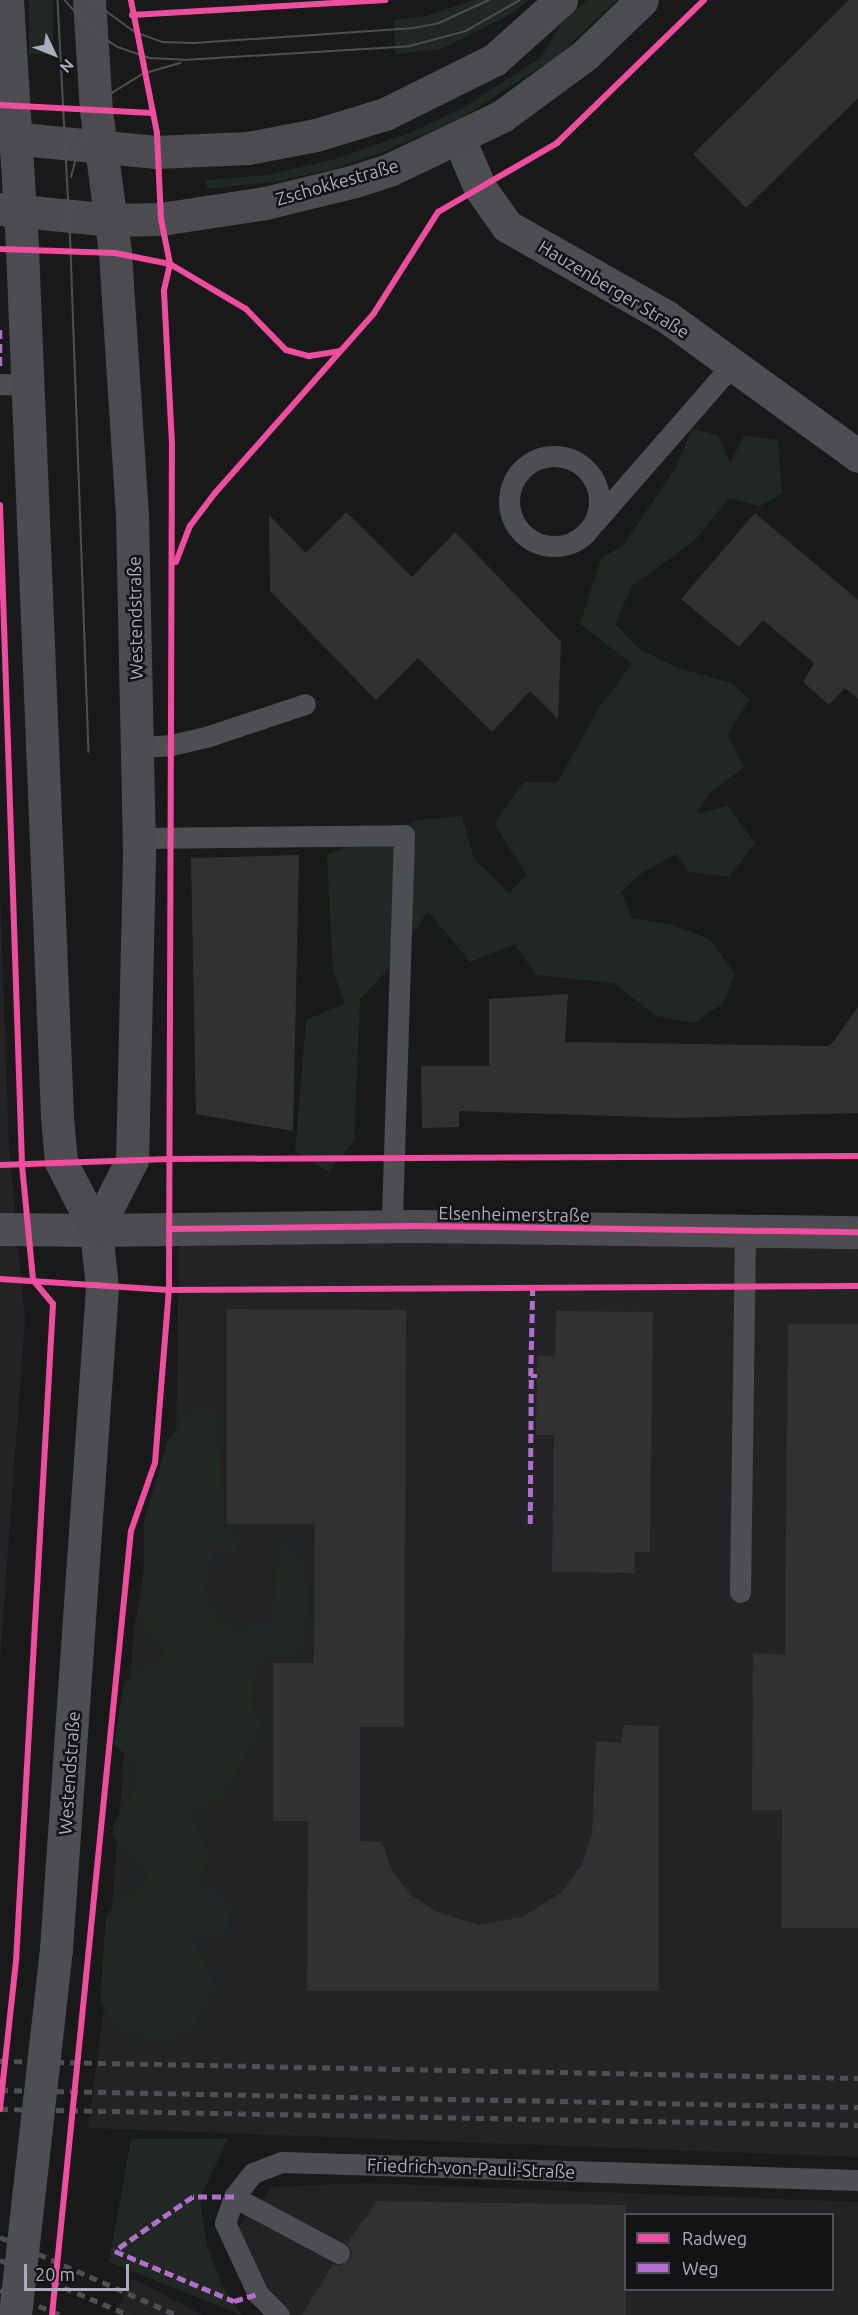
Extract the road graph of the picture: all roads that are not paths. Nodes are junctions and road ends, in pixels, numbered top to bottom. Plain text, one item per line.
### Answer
1 (7, 0) edge
2 (89, 0) edge
3 (561, 0) edge
4 (642, 0) edge
5 (7, 137) edge
6 (459, 139) junction
7 (103, 148) junction
8 (9, 210) edge
9 (112, 220) junction
10 (732, 365) junction
11 (14, 384) edge
12 (858, 456) edge
13 (586, 468) junction
14 (627, 485) junction
15 (595, 522) junction
16 (305, 704) dead end
17 (138, 747) junction
18 (138, 838) junction
19 (392, 1227) junction
20 (0, 1229) edge
21 (96, 1230) junction
22 (745, 1232) junction
23 (858, 1232) edge
24 (740, 1592) dead end
25 (858, 2180) edge
26 (234, 2197) junction
27 (339, 2253) dead end
28 (15, 2315) edge
29 (279, 2315) edge

1 - 5 main road, Westendstraße
2 - 7 main road, Westendstraße
3 - 7 main road
4 - 6 main road, Zschokkestraße
5 - 7 main road
5 - 8 main road, Westendstraße
6 - 9 main road, Zschokkestraße
6 - 10 street, Hauzenberger Straße
7 - 9 main road, Westendstraße
8 - 9 main road, Zschokkestraße
8 - 11 main road, Westendstraße
9 - 17 main road, Westendstraße
10 - 12 street, Hauzenberger Straße
10 - 14 lane
11 - 21 main road, Westendstraße
13 - 14 lane
13 - 15 lane
13 - 15 lane
14 - 15 lane
16 - 17 lane
17 - 18 main road, Westendstraße
18 - 19 lane
18 - 21 main road, Westendstraße
19 - 21 main road, Elsenheimerstraße
19 - 22 main road, Elsenheimerstraße
20 - 21 street
21 - 28 street, Westendstraße
22 - 23 main road, Elsenheimerstraße
22 - 24 lane
25 - 26 lane, Friedrich-von-Pauli-Straße
26 - 27 lane
26 - 29 lane, Friedrich-von-Pauli-Straße

